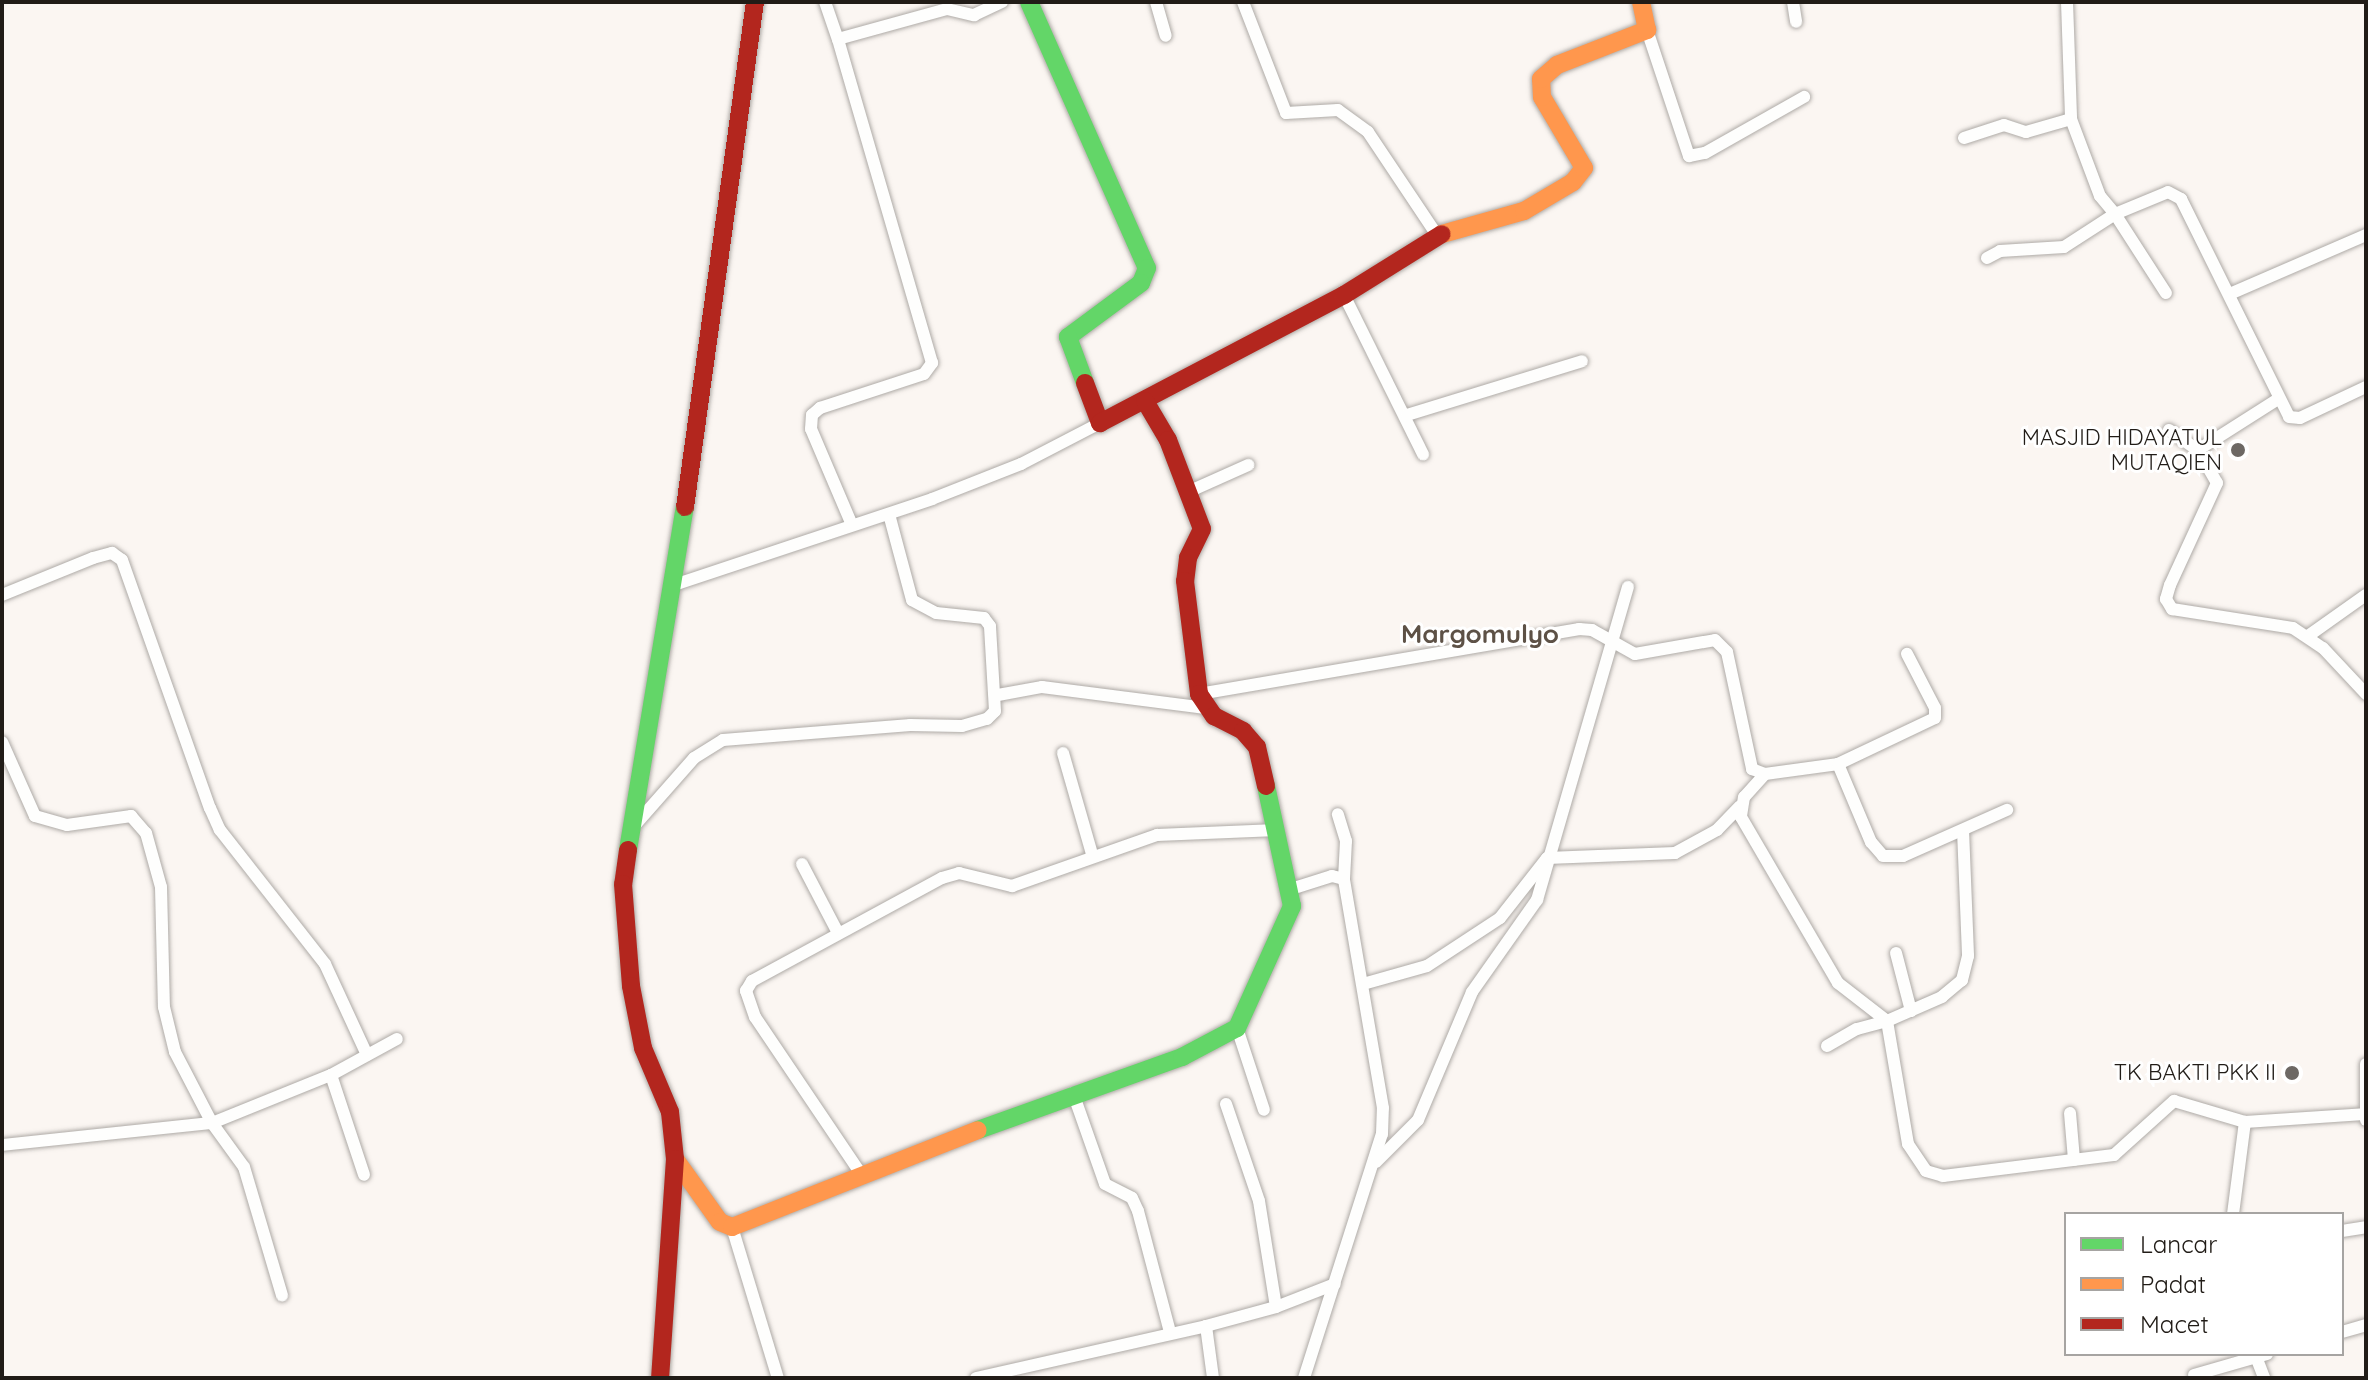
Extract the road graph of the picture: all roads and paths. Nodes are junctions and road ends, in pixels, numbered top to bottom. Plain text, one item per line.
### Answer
1 (755, 2) edge
2 (825, 2) edge
3 (1002, 2) edge
4 (1029, 2) edge
5 (1156, 2) edge
6 (1243, 2) edge
7 (1641, 2) edge
8 (1793, 2) edge
9 (2067, 2) edge
10 (1796, 22) dead end
11 (1647, 30) junction
12 (1166, 36) dead end
13 (838, 39) junction
14 (1804, 97) dead end
15 (2071, 119) junction
16 (1964, 138) dead end
17 (2115, 214) junction
18 (1437, 235) junction
19 (2366, 235) edge
20 (1987, 258) dead end
21 (2166, 293) dead end
22 (2232, 293) junction
23 (1344, 295) junction
24 (1582, 361) dead end
25 (2366, 387) edge
26 (2278, 399) junction
27 (1145, 401) junction
28 (1407, 415) junction
29 (1100, 423) junction
30 (2169, 430) dead end
31 (2198, 450) junction
32 (1423, 454) dead end
33 (1248, 465) dead end
34 (1190, 491) junction
35 (889, 514) junction
36 (852, 525) junction
37 (674, 585) junction
38 (1628, 587) dead end
39 (2, 595) edge
40 (2366, 595) edge
41 (2308, 636) junction
42 (1612, 641) junction
43 (1907, 654) dead end
44 (2366, 694) edge
45 (998, 695) junction
46 (1202, 701) junction
47 (2, 742) edge
48 (1063, 753) dead end
49 (1838, 764) junction
50 (1765, 774) junction
51 (1740, 806) junction
52 (2007, 810) dead end
53 (1338, 814) dead end
54 (635, 825) junction
55 (1277, 830) junction
56 (1963, 830) junction
57 (1092, 854) junction
58 (1553, 857) junction
59 (802, 864) dead end
60 (1344, 879) junction
61 (1291, 889) junction
62 (837, 931) junction
63 (1896, 953) dead end
64 (1363, 984) junction
65 (1911, 1011) junction
66 (1887, 1021) junction
67 (1237, 1028) junction
68 (397, 1039) dead end
69 (1827, 1046) dead end
70 (367, 1055) junction
71 (2366, 1064) edge
72 (331, 1075) junction
73 (1073, 1093) junction
74 (1226, 1104) dead end
75 (1264, 1110) dead end
76 (2070, 1113) dead end
77 (2365, 1117) edge
78 (2245, 1122) junction
79 (212, 1123) junction
80 (2, 1145) edge
81 (675, 1159) junction
82 (2074, 1160) junction
83 (1376, 1162) junction
84 (861, 1174) junction
85 (364, 1175) dead end
86 (2233, 1212) edge
87 (732, 1227) junction
88 (2366, 1227) edge
89 (2344, 1231) edge
90 (1335, 1284) junction
91 (282, 1295) dead end
92 (1276, 1307) junction
93 (2366, 1325) edge
94 (1206, 1326) junction
95 (2344, 1331) edge
96 (1170, 1332) junction
97 (2256, 1356) edge
98 (2259, 1356) edge
99 (2194, 1375) dead end
100 (660, 1378) edge
101 (778, 1378) edge
102 (976, 1378) edge
103 (1213, 1378) edge
104 (1304, 1378) edge
105 (2264, 1378) edge

1 - 37 street
2 - 13 street
3 - 13 street
4 - 29 street
5 - 12 street
6 - 18 street
7 - 11 street
8 - 10 street
9 - 15 street
11 - 14 street
11 - 18 street
13 - 36 street
15 - 16 street
15 - 17 street
17 - 20 street
17 - 21 street
17 - 22 street
18 - 23 street
19 - 22 street
22 - 26 street
23 - 27 street
23 - 28 street
24 - 28 street
25 - 26 street
26 - 31 street
27 - 29 street
27 - 34 street
28 - 32 street
29 - 35 street
30 - 31 street
31 - 41 street
33 - 34 street
34 - 46 street
35 - 36 street
35 - 45 street
36 - 37 street
37 - 54 street
38 - 42 street
39 - 70 street
40 - 41 street
41 - 44 street
42 - 46 street
42 - 50 street
42 - 58 street
43 - 49 street
45 - 46 street
45 - 54 street
46 - 55 street
47 - 79 street
48 - 57 street
49 - 50 street
49 - 56 street
50 - 51 street
51 - 58 street
51 - 66 street
52 - 56 street
53 - 60 street
54 - 81 street
55 - 57 street
55 - 61 street
56 - 65 street
57 - 62 street
58 - 64 street
58 - 83 street
59 - 62 street
60 - 61 street
60 - 64 street
61 - 67 street
62 - 84 street
63 - 65 street
64 - 83 street
65 - 66 street
66 - 69 street
66 - 82 street
67 - 73 street
67 - 75 street
68 - 70 street
70 - 72 street
71 - 77 street
72 - 79 street
72 - 85 street
73 - 84 street
73 - 96 street
74 - 92 street
76 - 82 street
77 - 78 street
78 - 82 street
78 - 86 street
79 - 80 street
79 - 91 street
81 - 87 street
81 - 100 street
83 - 90 street
84 - 87 street
87 - 101 street
88 - 89 street
90 - 92 street
90 - 104 street
92 - 94 street
93 - 95 street
94 - 96 street
94 - 103 street
96 - 102 street
97 - 99 street
98 - 105 street

